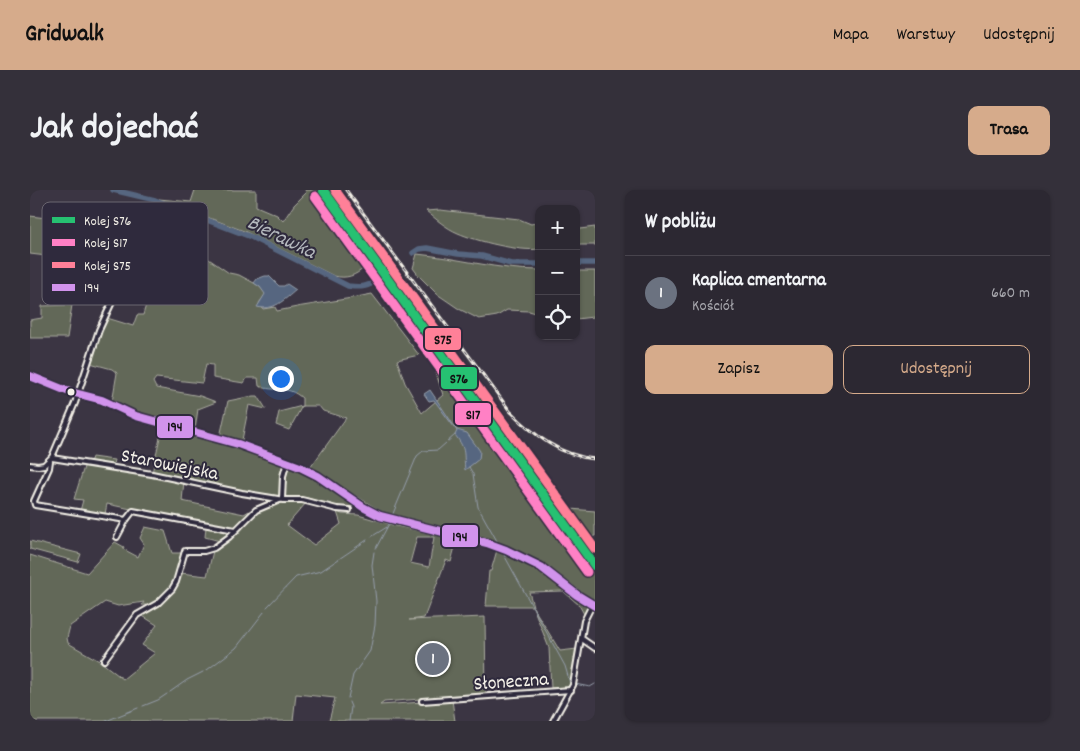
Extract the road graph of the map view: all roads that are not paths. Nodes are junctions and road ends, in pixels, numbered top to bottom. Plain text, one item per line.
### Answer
1 (111, 305) edge
2 (30, 376) edge
3 (77, 394) junction
4 (51, 459) junction
5 (287, 462) junction
6 (30, 465) edge
7 (282, 499) junction
8 (349, 510) dead end
9 (126, 520) junction
10 (236, 530) junction
11 (117, 537) dead end
12 (594, 605) edge
13 (582, 639) junction
14 (595, 648) edge
15 (104, 660) dead end
16 (571, 690) junction
17 (422, 701) dead end
18 (553, 721) edge

1 - 3 street
2 - 3 main road
3 - 4 street
3 - 5 main road
4 - 6 street
4 - 7 street, Starowiejska
4 - 9 street
5 - 7 street
5 - 12 main road
7 - 8 street, Starowiejska
7 - 10 street, Starowiejska
9 - 10 street
9 - 11 street
10 - 15 street, Starowiejska
12 - 13 street
13 - 14 street
13 - 16 street
16 - 17 street, Słoneczna
16 - 18 street

